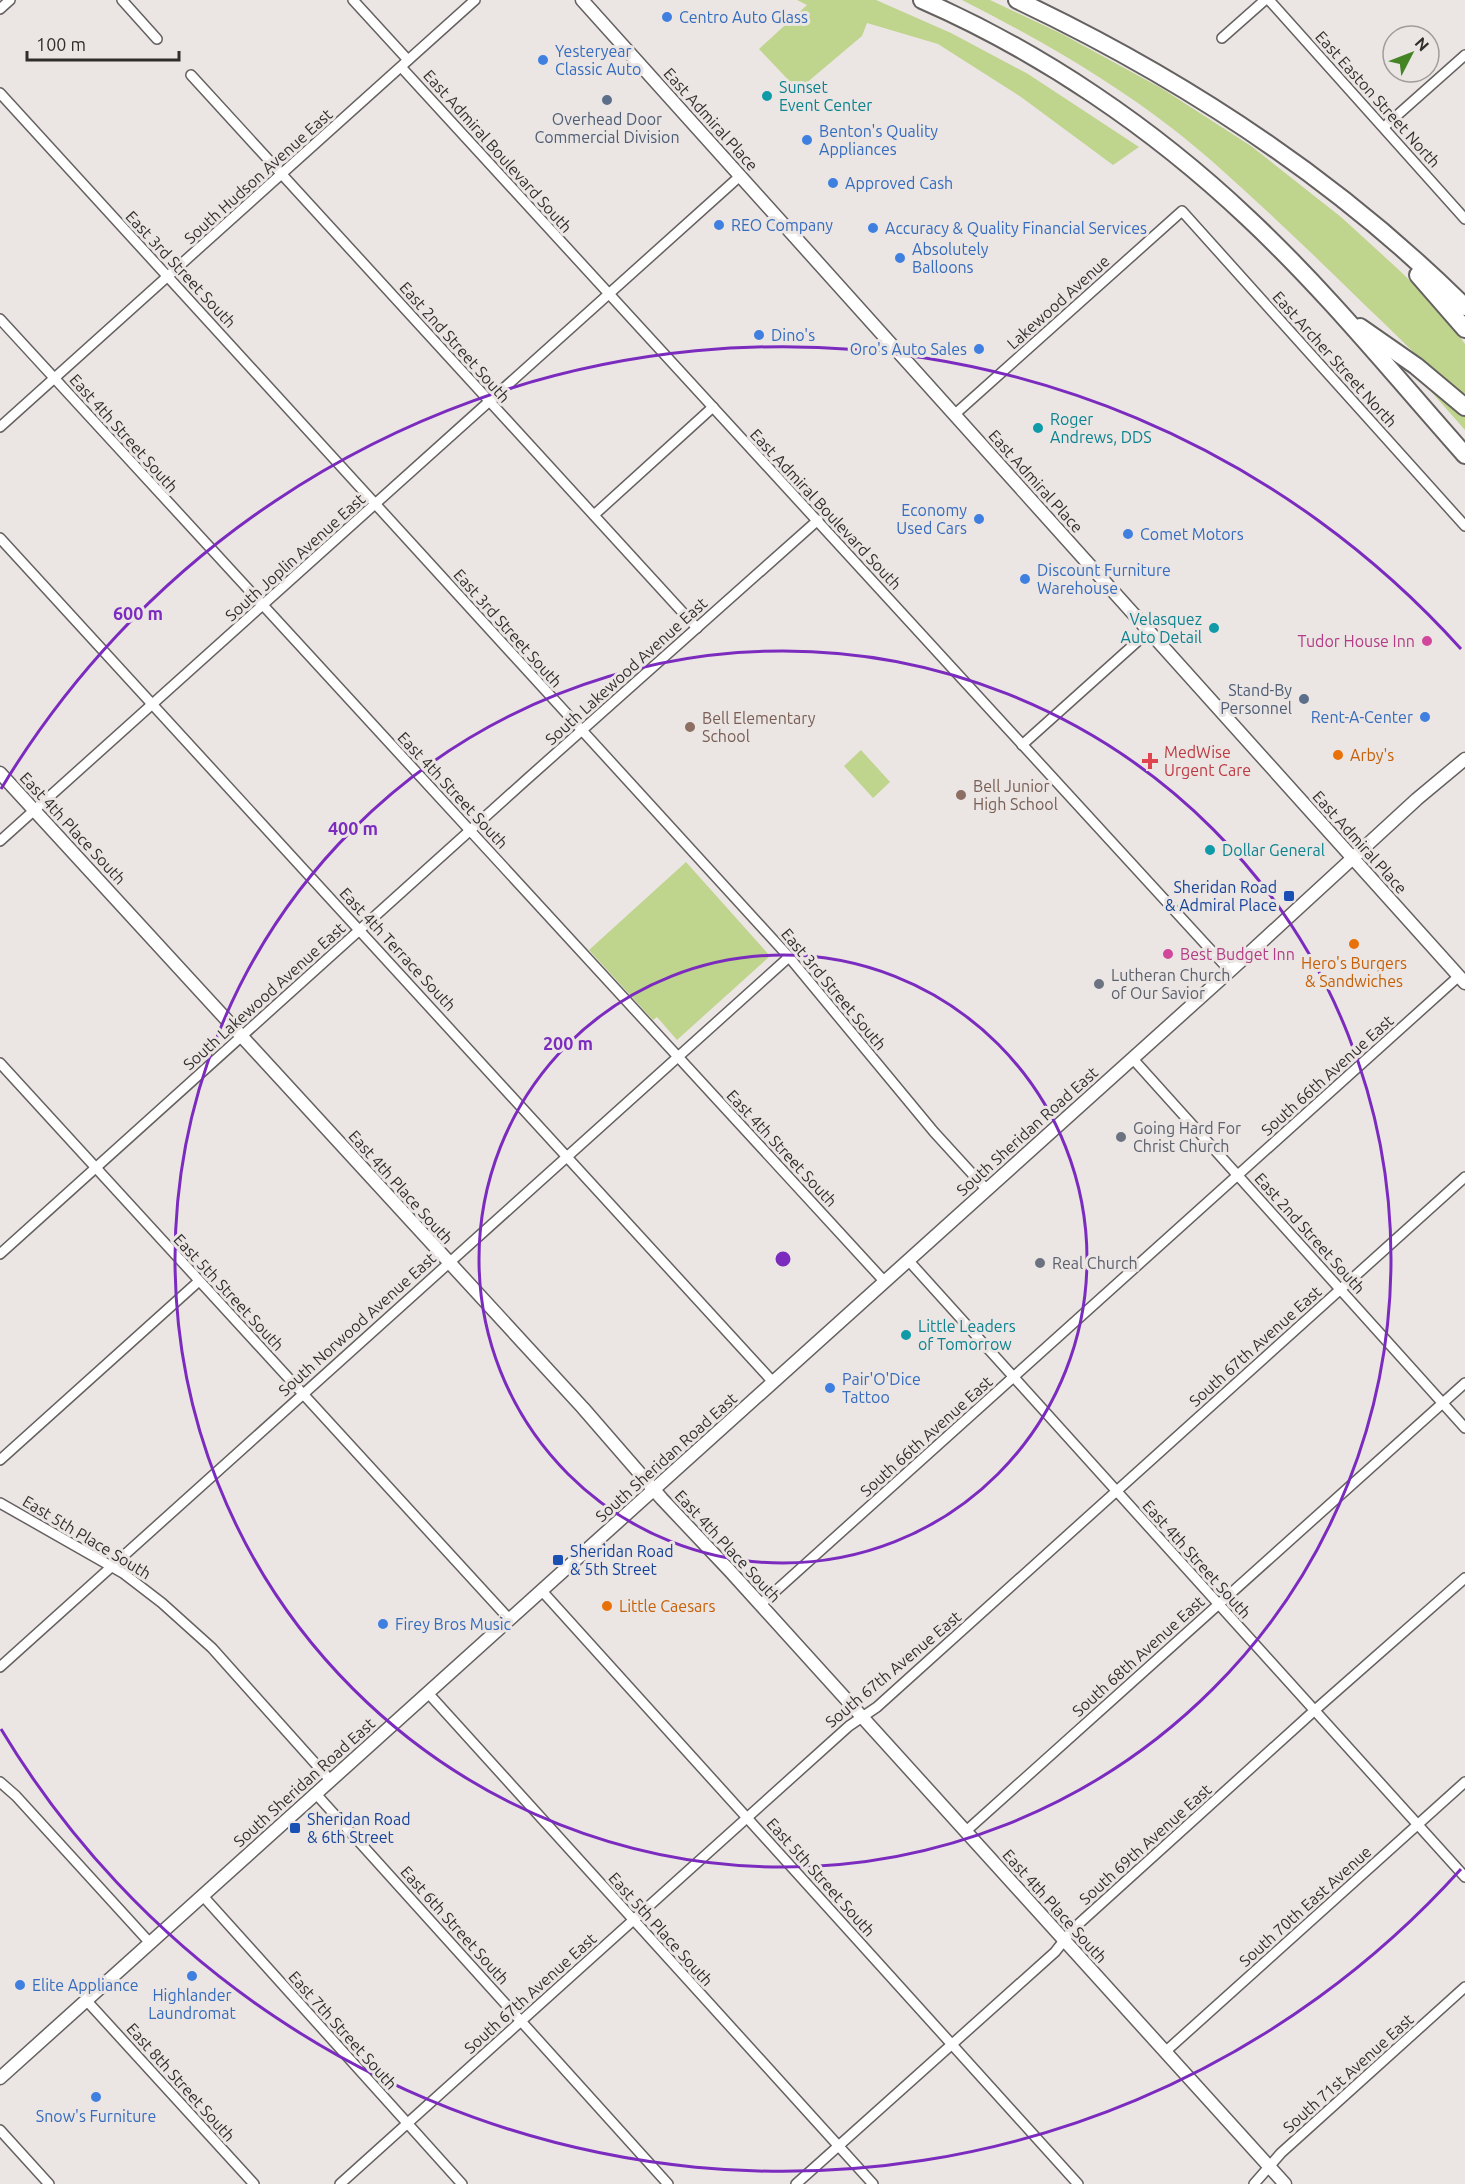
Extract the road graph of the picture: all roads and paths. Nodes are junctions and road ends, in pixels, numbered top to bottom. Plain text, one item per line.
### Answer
1 (10, 0) edge
2 (122, 0) edge
3 (353, 0) edge
4 (476, 0) edge
5 (582, 0) edge
6 (922, 0) edge
7 (1017, 0) edge
8 (1267, 0) edge
9 (0, 9) edge
10 (1222, 38) dead end
11 (157, 39) dead end
12 (1465, 55) edge
13 (404, 63) junction
14 (192, 75) dead end
15 (0, 93) edge
16 (1384, 127) junction
17 (282, 174) junction
18 (740, 176) junction
19 (1182, 210) joint
20 (1465, 219) edge
21 (1370, 221) junction
22 (168, 277) junction
23 (609, 295) junction
24 (1465, 307) edge
25 (1337, 310) junction
26 (0, 319) edge
27 (1465, 329) edge
28 (54, 379) junction
29 (489, 402) junction
30 (713, 407) junction
31 (1465, 407) edge
32 (954, 415) junction
33 (0, 428) edge
34 (1465, 455) edge
35 (376, 504) junction
36 (594, 515) junction
37 (818, 520) junction
38 (1465, 526) edge
39 (0, 538) edge
40 (262, 606) junction
41 (697, 628) junction
42 (1149, 631) junction
43 (153, 704) junction
44 (582, 731) junction
45 (1022, 745) junction
46 (1465, 759) edge
47 (0, 773) edge
48 (34, 811) junction
49 (470, 831) junction
50 (0, 841) edge
51 (1352, 859) junction
52 (360, 931) junction
53 (789, 957) junction
54 (1230, 971) junction
55 (1462, 979) edge
56 (241, 1036) junction
57 (677, 1057) junction
58 (1133, 1059) junction
59 (0, 1063) edge
60 (567, 1156) junction
61 (96, 1168) junction
62 (1238, 1176) junction
63 (1465, 1177) edge
64 (987, 1190) junction
65 (0, 1254) edge
66 (908, 1260) junction
67 (448, 1262) junction
68 (199, 1281) junction
69 (884, 1281) junction
70 (1340, 1290) junction
71 (1013, 1378) junction
72 (773, 1382) junction
73 (1465, 1383) edge
74 (303, 1394) junction
75 (1443, 1403) junction
76 (1465, 1428) edge
77 (0, 1460) edge
78 (654, 1489) junction
79 (1116, 1491) junction
80 (0, 1503) edge
81 (110, 1566) junction
82 (1465, 1578) edge
83 (542, 1591) junction
84 (1218, 1604) junction
85 (760, 1605) junction
86 (510, 1620) junction
87 (0, 1667) edge
88 (428, 1693) junction
89 (1315, 1710) junction
90 (862, 1717) junction
91 (331, 1780) junction
92 (0, 1782) edge
93 (1465, 1782) edge
94 (316, 1794) junction
95 (747, 1817) junction
96 (1417, 1825) junction
97 (965, 1832) junction
98 (1465, 1877) edge
99 (202, 1896) junction
100 (633, 1920) junction
101 (1064, 1940) junction
102 (150, 1943) junction
103 (1465, 1987) edge
104 (86, 2000) junction
105 (521, 2020) junction
106 (952, 2044) junction
107 (1166, 2052) junction
108 (0, 2078) edge
109 (408, 2124) junction
110 (0, 2130) edge
111 (839, 2146) junction
112 (1269, 2167) junction
113 (49, 2184) edge
114 (254, 2184) edge
115 (340, 2184) edge
116 (462, 2184) edge
117 (668, 2184) edge
118 (796, 2184) edge
119 (873, 2184) edge
120 (1078, 2184) edge
121 (1254, 2184) edge
122 (1285, 2184) edge

1 - 9 street
2 - 11 street
3 - 13 street, East Admiral Boulevard South
4 - 13 street, South Hudson Avenue East
5 - 18 main road, East Admiral Place
6 - 25 highway
7 - 21 highway
8 - 10 street
8 - 16 street, East Easton Street North
12 - 16 street
13 - 17 street, South Hudson Avenue East
13 - 23 street, East Admiral Boulevard South
14 - 17 street, East 2nd Street South
15 - 22 street, East 3rd Street South
16 - 20 street, East Easton Street North
17 - 22 street, South Hudson Avenue East
17 - 29 street, East 2nd Street South
18 - 23 street, South Joplin Avenue East
18 - 32 main road, East Admiral Place
19 - 32 street, Lakewood Avenue
19 - 38 street, East Archer Street North
21 - 24 highway
21 - 27 highway
22 - 28 street, South Hudson Avenue East
22 - 35 street, East 3rd Street South
23 - 29 street, South Joplin Avenue East
23 - 30 street, East Admiral Boulevard South
25 - 31 highway
25 - 34 highway
26 - 28 street, East 4th Street South
28 - 33 street, South Hudson Avenue East
28 - 40 street, East 4th Street South
29 - 35 street, South Joplin Avenue East
29 - 36 street, East 2nd Street South
30 - 36 street
30 - 37 street, East Admiral Boulevard South
32 - 42 main road, East Admiral Place
35 - 40 street, South Joplin Avenue East
35 - 44 street, East 3rd Street South
36 - 41 street, East 2nd Street South
37 - 41 street, South Lakewood Avenue East
37 - 45 street, East Admiral Boulevard South
39 - 43 street, East 4th Terrace South
40 - 43 street, South Joplin Avenue East
40 - 49 street, East 4th Street South
41 - 44 street, South Lakewood Avenue East
42 - 45 street
42 - 51 main road, East Admiral Place
43 - 48 street, South Joplin Avenue East
43 - 52 street, East 4th Terrace South
44 - 49 street, South Lakewood Avenue East
44 - 53 street, East 3rd Street South
45 - 54 street, East Admiral Boulevard South
46 - 51 main road, South Sheridan Road East
47 - 48 main road, East 4th Place South
48 - 50 street, South Joplin Avenue East
48 - 56 main road, East 4th Place South
49 - 52 street, South Lakewood Avenue East
49 - 57 street, East 4th Street South
51 - 54 main road, South Sheridan Road East
51 - 55 main road, East Admiral Place
52 - 56 street, South Lakewood Avenue East
52 - 60 street, East 4th Terrace South
53 - 57 street, South Norwood Avenue East
53 - 64 street, East 3rd Street South
54 - 58 main road, South Sheridan Road East
55 - 62 street, South 66th Avenue East
56 - 61 street, South Lakewood Avenue East
56 - 67 main road, East 4th Place South
57 - 60 street, South Norwood Avenue East
57 - 69 street, East 4th Street South
58 - 62 street, East 2nd Street South
58 - 64 main road, South Sheridan Road East
59 - 61 street, East 5th Street South
60 - 67 street, South Norwood Avenue East
60 - 72 street, East 4th Terrace South
61 - 65 street, South Lakewood Avenue East
61 - 68 street, East 5th Street South
62 - 70 street, East 2nd Street South
62 - 71 street, South 66th Avenue East
63 - 70 street, South 67th Avenue East
64 - 66 main road, South Sheridan Road East
66 - 69 main road, South Sheridan Road East
66 - 71 street, East 4th Street South
67 - 74 street, South Norwood Avenue East
67 - 78 main road, East 4th Place South
68 - 74 street, East 5th Street South
68 - 77 street
69 - 72 main road, South Sheridan Road East
70 - 75 street, East 2nd Street South
70 - 79 street, South 67th Avenue East
71 - 79 street, East 4th Street South
71 - 85 street, South 66th Avenue East
72 - 78 main road, South Sheridan Road East
73 - 75 street, South 68th Avenue East
74 - 81 street, South Norwood Avenue East
74 - 86 street, East 5th Street South
75 - 76 street, East 2nd Street South
75 - 84 street, South 68th Avenue East
78 - 83 main road, South Sheridan Road East
78 - 85 main road, East 4th Place South
79 - 84 street, East 4th Street South
79 - 90 street, South 67th Avenue East
80 - 81 street, East 5th Place South
81 - 87 street, South Norwood Avenue East
81 - 91 street, East 5th Place South
82 - 89 street, South 69th Avenue East
83 - 86 main road, South Sheridan Road East
83 - 95 street, East 5th Street South
84 - 89 street, East 4th Street South
84 - 97 street, South 68th Avenue East
85 - 90 main road, East 4th Place South
86 - 88 main road, South Sheridan Road East
88 - 91 main road, South Sheridan Road East
88 - 100 street, East 5th Place South
89 - 96 street, East 4th Street South
89 - 101 street, South 69th Avenue East
90 - 95 street, South 67th Avenue East
90 - 97 main road, East 4th Place South
91 - 94 main road, South Sheridan Road East
92 - 102 street
93 - 96 street, South 70th East Avenue
94 - 99 main road, South Sheridan Road East
94 - 105 street, East 6th Street South
95 - 100 street, South 67th Avenue East
95 - 106 street, East 5th Street South
96 - 98 street, East 4th Street South
96 - 107 street, South 70th East Avenue
97 - 101 main road, East 4th Place South
99 - 102 main road, South Sheridan Road East
99 - 109 street, East 7th Street South
100 - 105 street, South 67th Avenue East
100 - 111 street, East 5th Place South
101 - 106 street, South 69th Avenue East
101 - 107 main road, East 4th Place South
102 - 104 main road, South Sheridan Road East
103 - 112 street, South 71st Avenue East
104 - 108 main road, South Sheridan Road East
104 - 114 street, East 8th Street South
105 - 109 street, South 67th Avenue East
105 - 117 street, East 6th Street South
106 - 111 street, South 69th Avenue East
106 - 120 street, East 5th Street South
107 - 112 main road, East 4th Place South
109 - 115 street, South 67th Avenue East
109 - 116 street, East 7th Street South
110 - 113 street
111 - 118 street, South 69th Avenue East
111 - 119 street, East 5th Place South
112 - 121 street, South 71st Avenue East
112 - 122 main road, East 4th Place South

